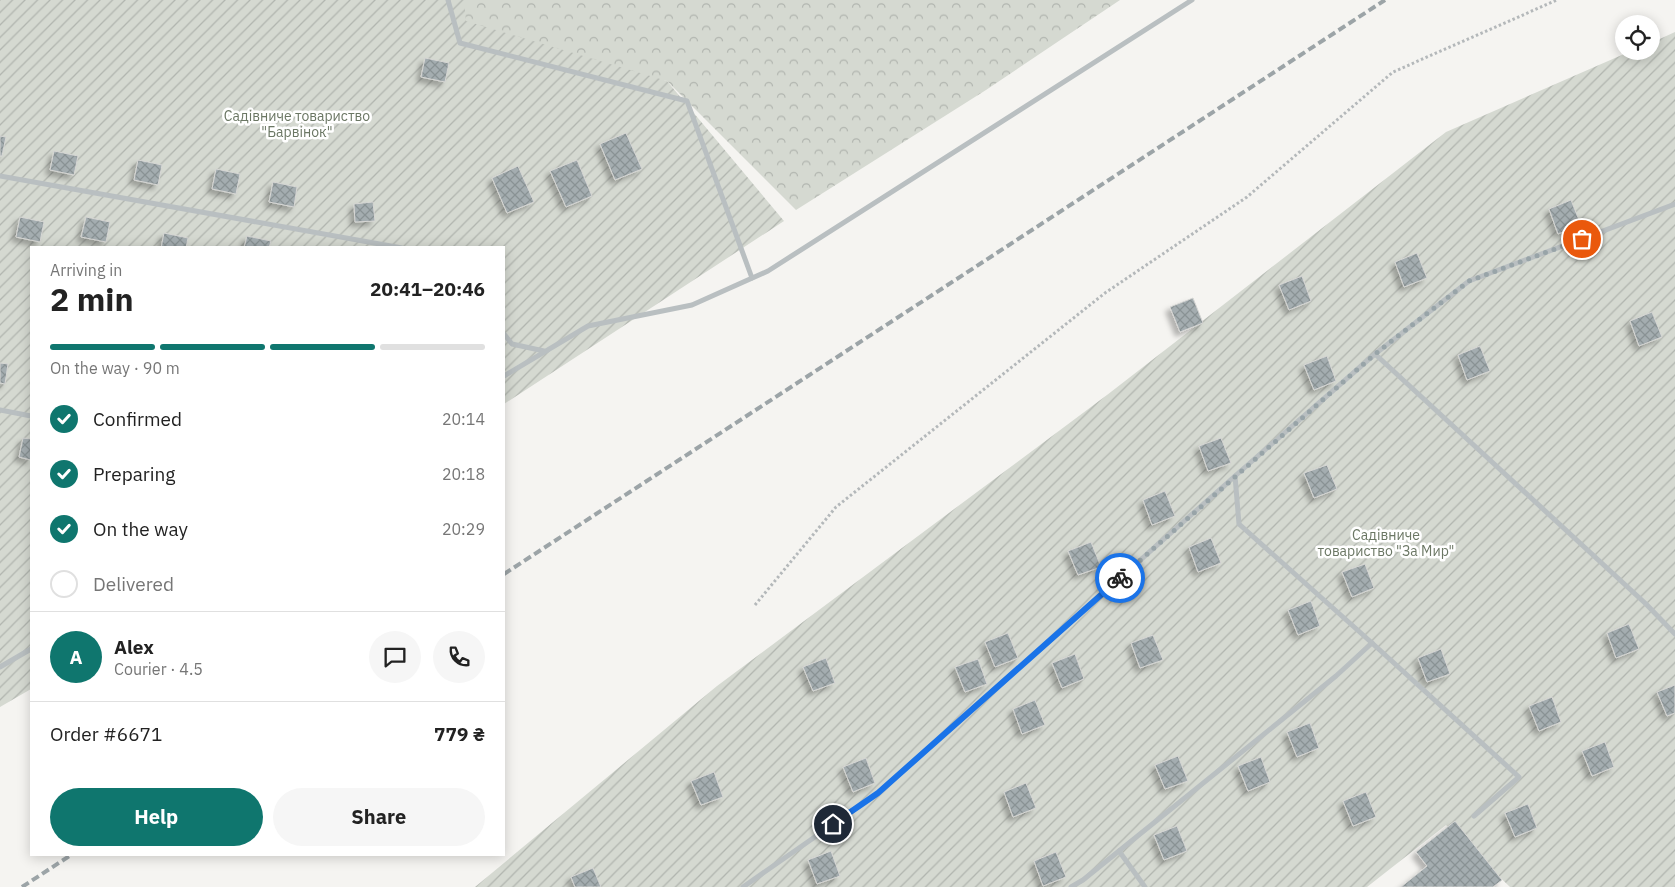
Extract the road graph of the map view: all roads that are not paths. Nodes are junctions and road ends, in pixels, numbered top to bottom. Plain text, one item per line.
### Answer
1 (448, 0) edge
2 (1192, 0) edge
3 (0, 176) edge
4 (1675, 204) edge
5 (391, 246) edge
6 (752, 278) junction
7 (505, 335) edge
8 (544, 351) junction
9 (1375, 354) junction
10 (505, 375) edge
11 (0, 410) edge
12 (30, 416) edge
13 (1235, 476) junction
14 (1675, 634) edge
15 (1372, 644) junction
16 (30, 650) edge
17 (0, 667) edge
18 (1474, 816) dead end
19 (1119, 851) junction
20 (743, 887) edge
21 (1071, 887) edge
22 (1145, 887) edge

1 - 6 street
2 - 6 street
3 - 5 street
4 - 9 street
6 - 8 street
7 - 8 street
8 - 10 street
9 - 13 street
9 - 14 street
11 - 12 street
13 - 15 street
13 - 20 street
15 - 18 street
15 - 19 street
16 - 17 street
19 - 21 street
19 - 22 street

